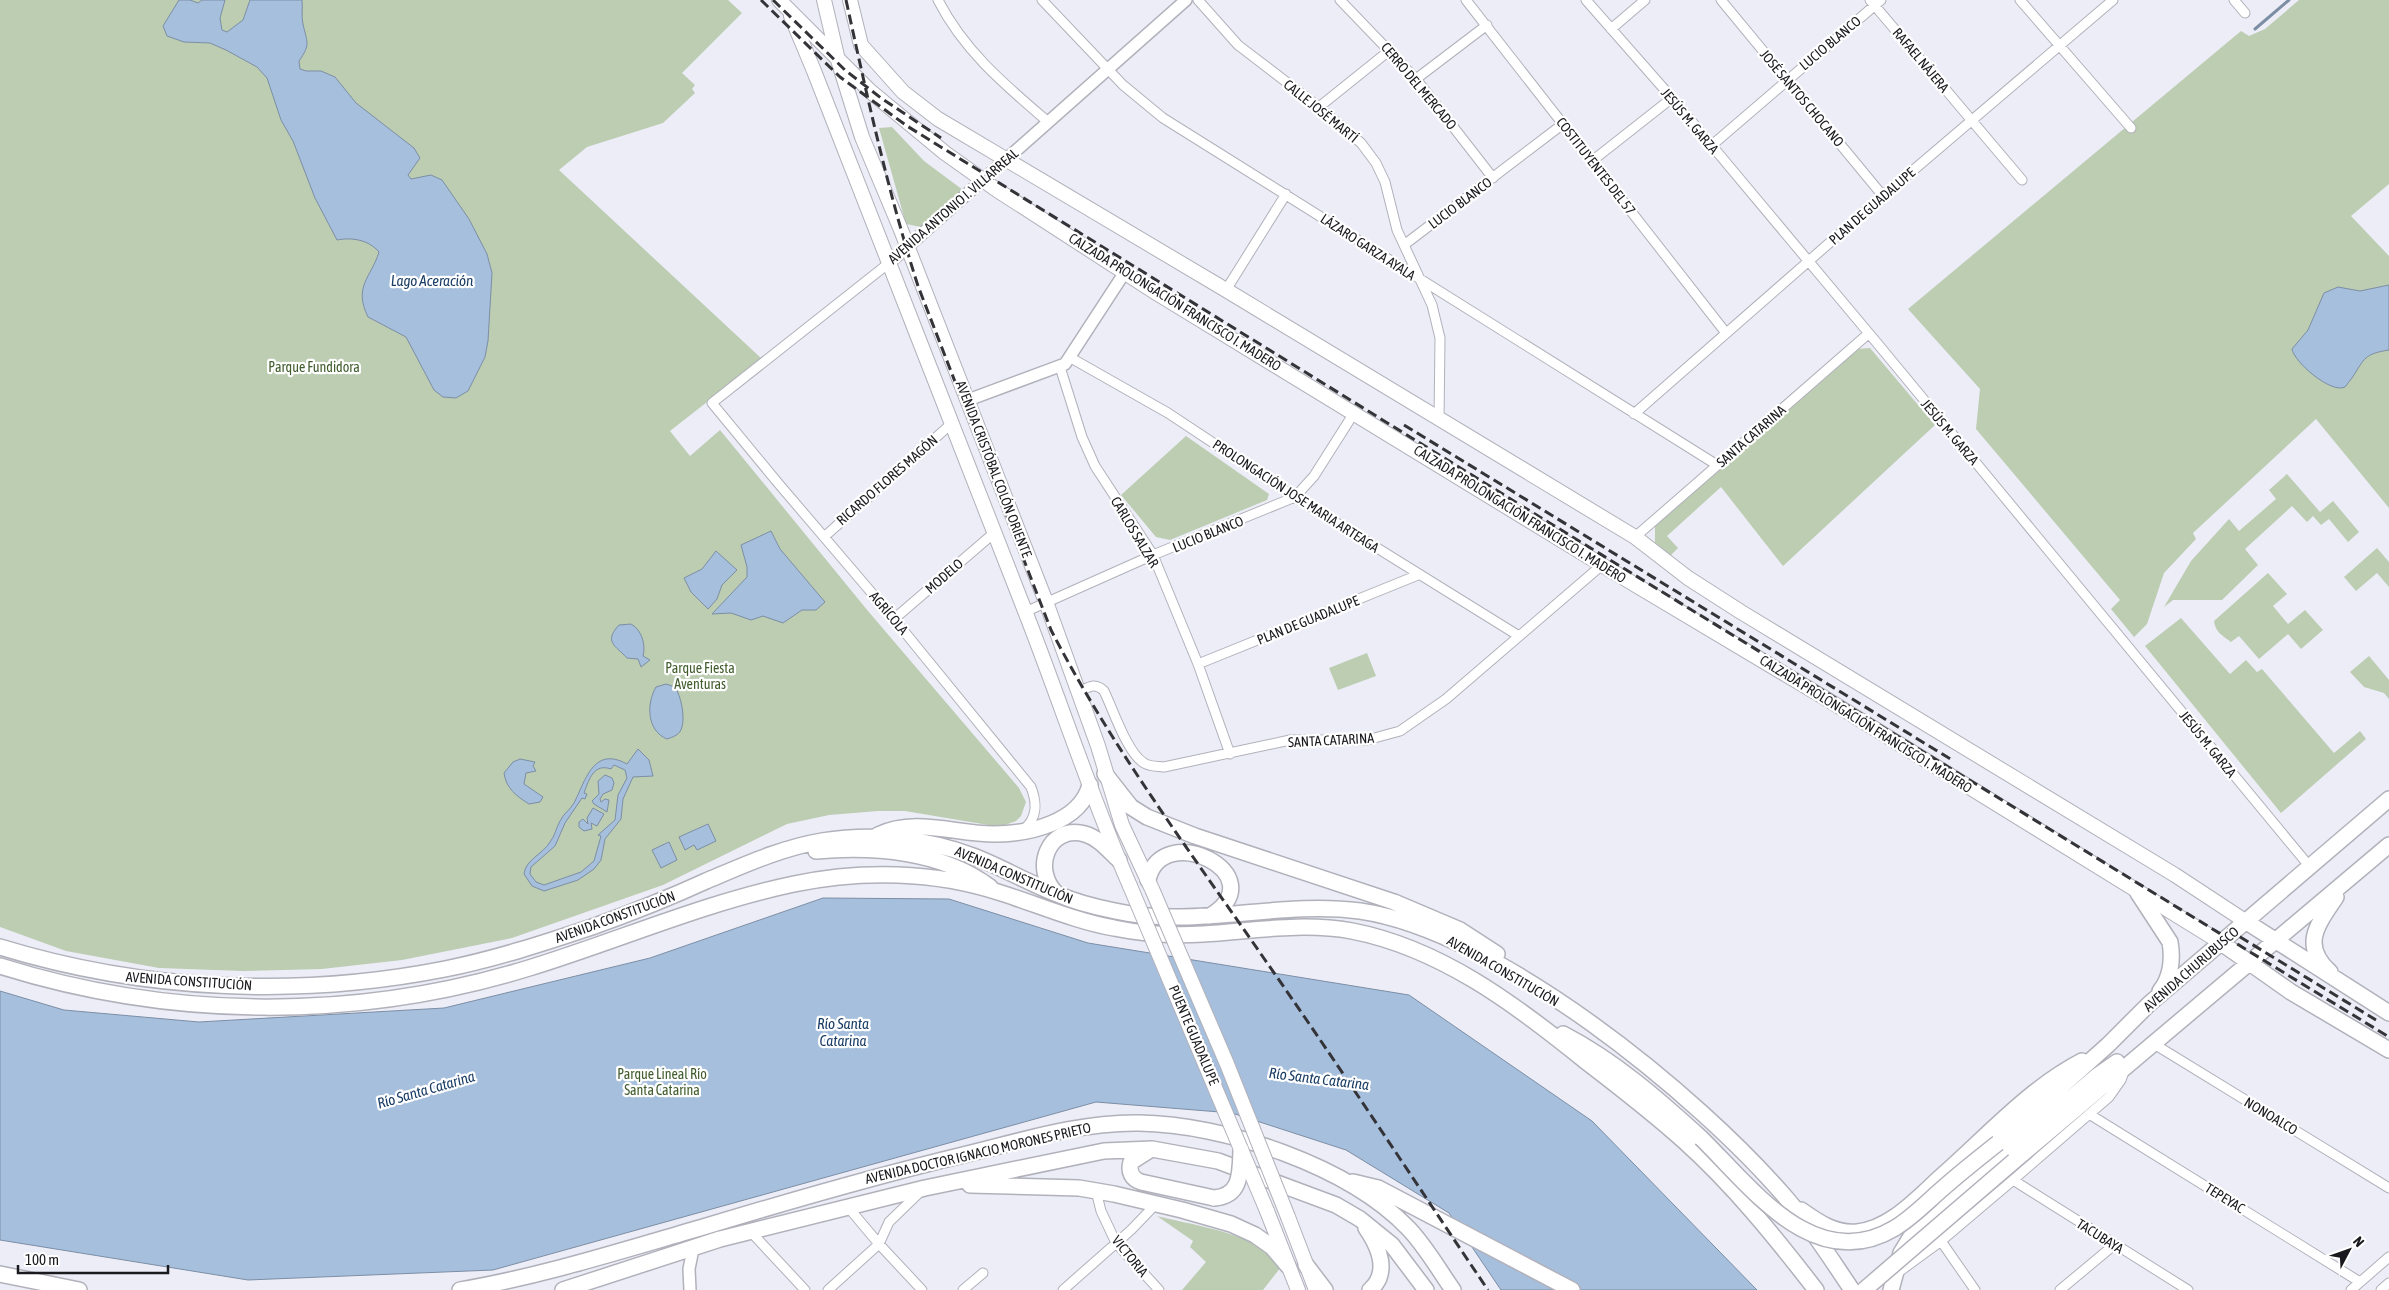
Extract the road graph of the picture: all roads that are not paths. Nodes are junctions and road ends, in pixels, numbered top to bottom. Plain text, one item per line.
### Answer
1 (824, 0) edge
2 (850, 0) edge
3 (938, 0) edge
4 (1042, 0) edge
5 (1186, 0) edge
6 (1198, 0) edge
7 (1340, 0) edge
8 (1466, 0) edge
9 (1586, 0) edge
10 (1645, 0) edge
11 (1721, 0) edge
12 (2020, 0) edge
13 (2113, 0) edge
14 (2234, 0) edge
15 (1875, 2) edge
16 (783, 4) edge
17 (2245, 13) dead end
18 (1488, 25) junction
19 (1611, 29) junction
20 (2059, 45) junction
21 (1390, 50) junction
22 (838, 60) junction
23 (1107, 68) junction
24 (1416, 79) junction
25 (1786, 80) junction
26 (1672, 98) junction
27 (1319, 107) junction
28 (1972, 120) junction
29 (1047, 121) junction
30 (1563, 124) junction
31 (2131, 128) dead end
32 (1711, 146) junction
33 (1007, 160) junction
34 (1592, 161) junction
35 (1493, 178) junction
36 (984, 180) junction
37 (2022, 180) dead end
38 (1286, 194) junction
39 (1884, 196) junction
40 (1404, 245) junction
41 (907, 246) junction
42 (1808, 262) junction
43 (889, 263) junction
44 (1125, 272) junction
45 (1419, 279) junction
46 (1226, 290) junction
47 (1726, 333) junction
48 (1868, 334) junction
49 (1071, 358) junction
50 (1060, 367) junction
51 (968, 400) junction
52 (712, 403) joint
53 (1354, 412) junction
54 (1634, 414) junction
55 (1439, 420) junction
56 (951, 424) junction
57 (1717, 465) junction
58 (1295, 497) junction
59 (994, 533) junction
60 (824, 537) junction
61 (1635, 538) junction
62 (1153, 556) junction
63 (1602, 566) junction
64 (1418, 575) junction
65 (1046, 602) junction
66 (1025, 612) junction
67 (894, 618) junction
68 (1519, 636) junction
69 (1198, 664) junction
70 (1080, 692) junction
71 (1230, 754) junction
72 (1105, 774) junction
73 (1090, 785) junction
74 (2389, 799) edge
75 (1021, 832) junction
76 (874, 837) junction
77 (2389, 844) edge
78 (1119, 860) junction
79 (753, 862) junction
80 (2310, 867) junction
81 (2347, 880) junction
82 (1150, 884) junction
83 (996, 891) junction
84 (2138, 893) junction
85 (1058, 895) junction
86 (1209, 917) junction
87 (2245, 921) junction
88 (2220, 942) junction
89 (2274, 942) junction
90 (0, 947) edge
91 (2249, 963) junction
92 (0, 966) edge
93 (1521, 978) junction
94 (2352, 990) junction
95 (2149, 1004) junction
96 (2389, 1014) edge
97 (1531, 1018) junction
98 (2148, 1048) junction
99 (2103, 1049) junction
100 (2389, 1050) edge
101 (2126, 1066) junction
102 (2089, 1114) junction
103 (1152, 1149) junction
104 (1241, 1150) junction
105 (1341, 1180) junction
106 (2013, 1180) junction
107 (948, 1184) junction
108 (925, 1188) junction
109 (2389, 1188) edge
110 (1096, 1191) junction
111 (1789, 1202) junction
112 (1156, 1204) junction
113 (848, 1206) junction
114 (1360, 1219) junction
115 (751, 1232) junction
116 (1940, 1241) junction
117 (1116, 1243) junction
118 (879, 1244) junction
119 (2114, 1245) junction
120 (693, 1249) junction
121 (2389, 1257) edge
122 (1306, 1265) junction
123 (1288, 1266) junction
124 (983, 1272) dead end
125 (0, 1274) edge
126 (603, 1277) junction
127 (522, 1278) junction
128 (0, 1282) edge
129 (2360, 1282) junction
130 (1892, 1283) edge
131 (2389, 1284) edge
132 (54, 1286) junction
133 (568, 1289) edge
134 (79, 1290) edge
135 (460, 1290) edge
136 (690, 1290) edge
137 (805, 1290) edge
138 (828, 1290) edge
139 (922, 1290) edge
140 (963, 1290) edge
141 (1063, 1290) edge
142 (1159, 1290) edge
143 (1298, 1290) edge
144 (1316, 1290) edge
145 (1324, 1290) edge
146 (1370, 1290) edge
147 (1426, 1290) edge
148 (1453, 1290) edge
149 (1572, 1290) edge
150 (1816, 1290) edge
151 (1852, 1290) edge
152 (1864, 1290) edge
153 (1975, 1290) edge
154 (2060, 1290) edge
155 (2188, 1290) edge
156 (2351, 1290) edge
157 (2381, 1290) edge

1 - 22 main road, AVENIDA CRISTÓBAL COLÓN ORIENTE
2 - 33 main road
3 - 29 street
4 - 23 street, LÁZARO GARZA AYALA
5 - 23 street, AVENIDA ANTONIO I. VILLARREAL
6 - 27 street, CALLE JOSÉ MARTÍ
7 - 21 street, CERRO DEL MERCADO
8 - 18 street, COSTITUYENTES DEL 57
9 - 19 street, JESÚS M. GARZA
10 - 19 street
11 - 25 street, JOSÉ SANTOS CHOCANO
12 - 20 street
13 - 20 street, PLAN DE GUADALUPE
14 - 17 street
15 - 25 street, LUCIO BLANCO
15 - 28 street, RAFAEL NÁJERA
16 - 22 main road, CALZADA PROLONGACIÓN FRANCISCO I. MADERO
16 - 43 main road, AVENIDA CRISTÓBAL COLÓN ORIENTE
18 - 24 street
18 - 30 street, COSTITUYENTES DEL 57
19 - 26 street, JESÚS M. GARZA
20 - 28 street, PLAN DE GUADALUPE
20 - 31 street
21 - 24 street, CERRO DEL MERCADO
21 - 27 street
22 - 36 main road, CALZADA PROLONGACIÓN FRANCISCO I. MADERO
22 - 41 main road, AVENIDA CRISTÓBAL COLÓN ORIENTE
23 - 29 street, AVENIDA ANTONIO I. VILLARREAL
23 - 38 street, LÁZARO GARZA AYALA
24 - 35 street, CERRO DEL MERCADO
25 - 32 street, LUCIO BLANCO
25 - 39 street, JOSÉ SANTOS CHOCANO
26 - 32 street, JESÚS M. GARZA
26 - 34 street
27 - 40 street, CALLE JOSÉ MARTÍ
28 - 37 street, RAFAEL NÁJERA
28 - 39 street, PLAN DE GUADALUPE
29 - 33 street, AVENIDA ANTONIO I. VILLARREAL
30 - 34 street, COSTITUYENTES DEL 57
30 - 35 street, LUCIO BLANCO
32 - 42 street, JESÚS M. GARZA
33 - 36 street, AVENIDA ANTONIO I. VILLARREAL
33 - 46 main road
34 - 47 street, COSTITUYENTES DEL 57
35 - 40 street, LUCIO BLANCO
36 - 41 street, AVENIDA ANTONIO I. VILLARREAL
36 - 44 main road, CALZADA PROLONGACIÓN FRANCISCO I. MADERO
38 - 45 street, LÁZARO GARZA AYALA
38 - 46 street
39 - 42 street, PLAN DE GUADALUPE
40 - 45 street, CALLE JOSÉ MARTÍ
41 - 43 street, AVENIDA ANTONIO I. VILLARREAL
41 - 51 main road, AVENIDA CRISTÓBAL COLÓN ORIENTE
42 - 47 street, PLAN DE GUADALUPE
42 - 48 street, JESÚS M. GARZA
43 - 52 street, AVENIDA ANTONIO I. VILLARREAL
43 - 56 main road, AVENIDA CRISTÓBAL COLÓN ORIENTE
44 - 49 street
44 - 53 main road, CALZADA PROLONGACIÓN FRANCISCO I. MADERO
45 - 54 street, LÁZARO GARZA AYALA
45 - 55 street, CALLE JOSÉ MARTÍ
46 - 55 main road
47 - 54 street, PLAN DE GUADALUPE
48 - 57 street, SANTA CATARINA
48 - 80 street, JESÚS M. GARZA
49 - 50 street
49 - 58 street, PROLONGACIÓN JOSE MARIA ARTEAGA
50 - 51 street
50 - 62 street, CARLOS SALZAR
51 - 65 main road, AVENIDA CRISTÓBAL COLÓN ORIENTE
52 - 60 street, AGRÍCOLA
53 - 58 street, LUCIO BLANCO
53 - 63 main road, CALZADA PROLONGACIÓN FRANCISCO I. MADERO
54 - 57 street, LÁZARO GARZA AYALA
55 - 61 main road
56 - 59 main road, AVENIDA CRISTÓBAL COLÓN ORIENTE
56 - 60 street, RICARDO FLORES MAGÓN
57 - 61 street, SANTA CATARINA
58 - 62 street, LUCIO BLANCO
58 - 64 street, PROLONGACIÓN JOSE MARIA ARTEAGA
59 - 66 main road, AVENIDA CRISTÓBAL COLÓN ORIENTE
59 - 67 street, MODELO
60 - 67 street, AGRÍCOLA
61 - 87 main road
62 - 65 street, LUCIO BLANCO
62 - 69 street, CARLOS SALZAR
63 - 68 street, SANTA CATARINA
63 - 84 main road, CALZADA PROLONGACIÓN FRANCISCO I. MADERO
64 - 68 street, PROLONGACIÓN JOSE MARIA ARTEAGA
64 - 69 street, PLAN DE GUADALUPE
65 - 66 street, LUCIO BLANCO
65 - 70 main road, AVENIDA CRISTÓBAL COLÓN ORIENTE
66 - 73 main road, AVENIDA CRISTÓBAL COLÓN ORIENTE
67 - 75 street, AGRÍCOLA
68 - 71 street, SANTA CATARINA
69 - 71 street, CARLOS SALZAR
70 - 71 street, SANTA CATARINA
70 - 72 main road, AVENIDA CRISTÓBAL COLÓN ORIENTE
72 - 82 main road, AVENIDA CRISTÓBAL COLÓN ORIENTE
72 - 93 highway
73 - 75 highway
73 - 78 main road, AVENIDA CRISTÓBAL COLÓN ORIENTE
74 - 80 highway, AVENIDA CHURUBUSCO
75 - 76 highway
76 - 79 highway, AVENIDA CONSTITUCIÓN
76 - 85 highway, AVENIDA CONSTITUCIÓN
77 - 81 highway
78 - 85 highway
78 - 104 main road, PUENTE GUADALUPE, bridge
79 - 83 highway
79 - 90 highway, AVENIDA CONSTITUCIÓN
80 - 87 highway, AVENIDA CHURUBUSCO
81 - 89 highway
81 - 94 highway
82 - 86 highway
82 - 122 main road, PUENTE GUADALUPE, bridge
83 - 92 highway, AVENIDA CONSTITUCIÓN
83 - 97 highway, AVENIDA CONSTITUCIÓN
84 - 88 main road, CALZADA PROLONGACIÓN FRANCISCO I. MADERO
84 - 95 highway
85 - 86 highway, AVENIDA CONSTITUCIÓN
86 - 93 highway, AVENIDA CONSTITUCIÓN
87 - 88 highway, AVENIDA CHURUBUSCO
87 - 89 highway
88 - 91 highway
88 - 95 highway, AVENIDA CHURUBUSCO
89 - 91 highway
89 - 94 highway
91 - 98 highway
91 - 100 highway
93 - 111 highway, AVENIDA CONSTITUCIÓN
94 - 96 highway
95 - 99 highway, AVENIDA CHURUBUSCO
97 - 99 highway, AVENIDA CHURUBUSCO, bridge
97 - 150 highway, AVENIDA CONSTITUCIÓN
98 - 101 highway
98 - 109 street, NONOALCO
98 - 130 highway
99 - 111 highway
101 - 102 street
101 - 152 highway, bridge
102 - 106 street
102 - 129 street, TEPEYAC
103 - 104 highway, bridge
103 - 107 highway, AVENIDA DOCTOR IGNACIO MORONES PRIETO
103 - 114 highway, AVENIDA DOCTOR IGNACIO MORONES PRIETO
104 - 123 main road, PUENTE GUADALUPE, bridge
105 - 127 highway, AVENIDA DOCTOR IGNACIO MORONES PRIETO
105 - 148 highway, AVENIDA DOCTOR IGNACIO MORONES PRIETO
105 - 149 highway
106 - 116 street
106 - 119 street, TACUBAYA
107 - 108 highway, AVENIDA DOCTOR IGNACIO MORONES PRIETO
107 - 110 highway
108 - 113 highway, AVENIDA DOCTOR IGNACIO MORONES PRIETO
108 - 118 street
110 - 112 highway
110 - 117 street, VICTORIA
111 - 151 highway, AVENIDA CONSTITUCIÓN
112 - 117 street
112 - 123 highway
113 - 115 highway, AVENIDA DOCTOR IGNACIO MORONES PRIETO
113 - 118 street
114 - 146 highway
114 - 147 highway, AVENIDA DOCTOR IGNACIO MORONES PRIETO
115 - 120 highway, AVENIDA DOCTOR IGNACIO MORONES PRIETO
115 - 137 street
116 - 130 street
116 - 153 street
117 - 141 street
117 - 142 street, VICTORIA
118 - 138 street
118 - 139 street
119 - 154 street
119 - 155 street, TACUBAYA
120 - 126 highway, AVENIDA DOCTOR IGNACIO MORONES PRIETO
120 - 136 street
121 - 129 street
122 - 144 main road, PUENTE GUADALUPE
122 - 145 highway
123 - 143 main road, PUENTE GUADALUPE
124 - 140 street
125 - 132 highway
126 - 127 highway
126 - 133 highway, AVENIDA DOCTOR IGNACIO MORONES PRIETO
127 - 135 highway, AVENIDA DOCTOR IGNACIO MORONES PRIETO
128 - 132 highway
129 - 156 street
131 - 157 street
132 - 134 highway

